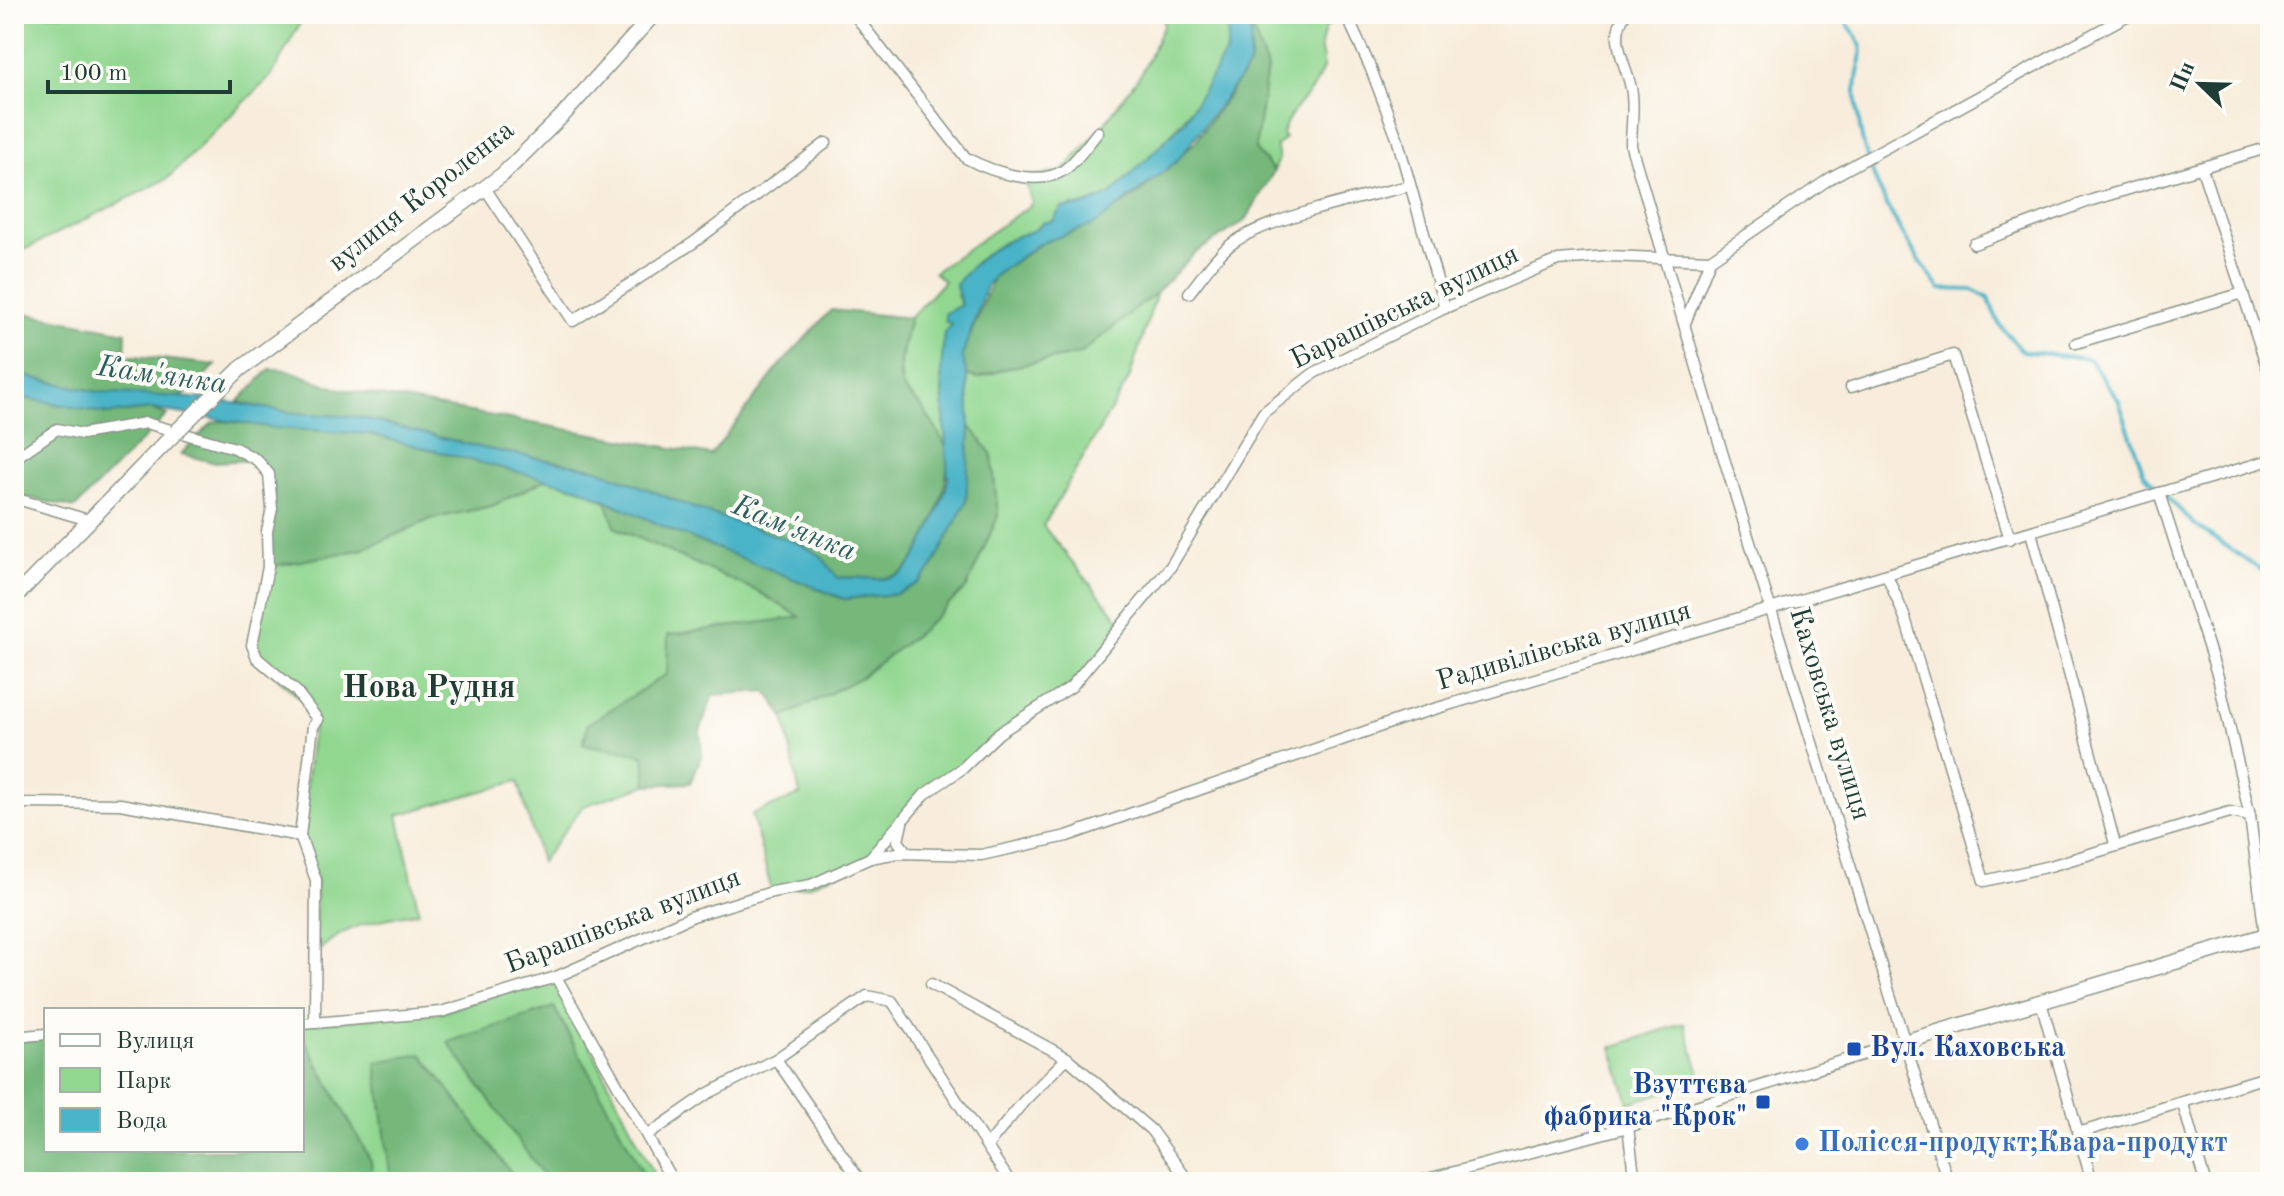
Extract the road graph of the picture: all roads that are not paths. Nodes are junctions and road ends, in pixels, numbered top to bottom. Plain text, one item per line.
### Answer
1 (654, 14) edge
2 (854, 14) edge
3 (1346, 14) edge
4 (1625, 14) edge
5 (2130, 14) edge
6 (1098, 132) dead end
7 (826, 143) dead end
8 (2270, 147) edge
9 (2202, 169) junction
10 (1409, 186) junction
11 (485, 188) junction
12 (1974, 244) dead end
13 (1665, 259) junction
14 (1710, 260) junction
15 (1189, 293) dead end
16 (2243, 293) junction
17 (1445, 308) junction
18 (1685, 323) junction
19 (2076, 343) dead end
20 (2270, 376) edge
21 (1851, 387) dead end
22 (14, 459) edge
23 (2270, 460) edge
24 (2159, 493) junction
25 (14, 498) edge
26 (88, 520) junction
27 (2031, 532) junction
28 (2010, 539) junction
29 (1887, 575) junction
30 (14, 598) edge
31 (1772, 610) junction
32 (14, 798) edge
33 (2250, 816) junction
34 (903, 819) junction
35 (300, 836) junction
36 (2115, 844) junction
37 (907, 853) junction
38 (870, 858) junction
39 (2268, 934) edge
40 (556, 977) junction
41 (931, 984) dead end
42 (2041, 1002) junction
43 (315, 1023) junction
44 (304, 1024) edge
45 (44, 1034) edge
46 (14, 1037) edge
47 (1904, 1042) junction
48 (1067, 1058) junction
49 (776, 1059) junction
50 (2270, 1076) edge
51 (2183, 1104) junction
52 (1628, 1127) junction
53 (2078, 1133) junction
54 (648, 1135) junction
55 (987, 1146) junction
56 (673, 1182) edge
57 (861, 1182) edge
58 (1010, 1182) edge
59 (1189, 1182) edge
60 (1416, 1182) edge
61 (1635, 1182) edge
62 (1948, 1182) edge
63 (2092, 1182) edge
64 (2205, 1182) edge

1 - 11 street, вулиця Короленка
2 - 6 street
3 - 10 street
4 - 13 street, Каховська вулиця
5 - 14 street
7 - 11 street
8 - 9 street
9 - 12 street
9 - 16 street
10 - 15 street
10 - 17 street
11 - 26 street, вулиця Короленка, bridge
13 - 14 street, Барашівська вулиця
13 - 17 street, Барашівська вулиця
13 - 18 street, Каховська вулиця
14 - 18 street
16 - 19 street
16 - 20 street
17 - 34 street, Барашівська вулиця
18 - 31 street, Каховська вулиця
21 - 28 street
22 - 35 street
23 - 24 street, Радивілівська вулиця
24 - 27 street, Радивілівська вулиця
24 - 33 street
25 - 26 street
26 - 30 street, вулиця Короленка
27 - 28 street, Радивілівська вулиця
27 - 36 street
28 - 29 street, Радивілівська вулиця
29 - 31 street, Радивілівська вулиця
29 - 36 street
31 - 37 street, Радивілівська вулиця
31 - 47 street, Каховська вулиця
32 - 35 street
33 - 36 street
33 - 39 street
34 - 37 street
34 - 38 street, Барашівська вулиця
35 - 43 street
37 - 38 street, Радивілівська вулиця
38 - 40 street, Барашівська вулиця
39 - 42 street
40 - 43 street, Барашівська вулиця
40 - 54 street
41 - 48 street
42 - 47 street
42 - 53 street
43 - 44 street, Барашівська вулиця
45 - 46 street
47 - 52 street
47 - 62 street, Каховська вулиця
48 - 55 street
48 - 59 street
49 - 54 street
49 - 55 street
49 - 57 street
50 - 51 street
51 - 53 street
51 - 64 street
52 - 60 street
52 - 61 street
53 - 63 street
54 - 56 street
55 - 58 street

